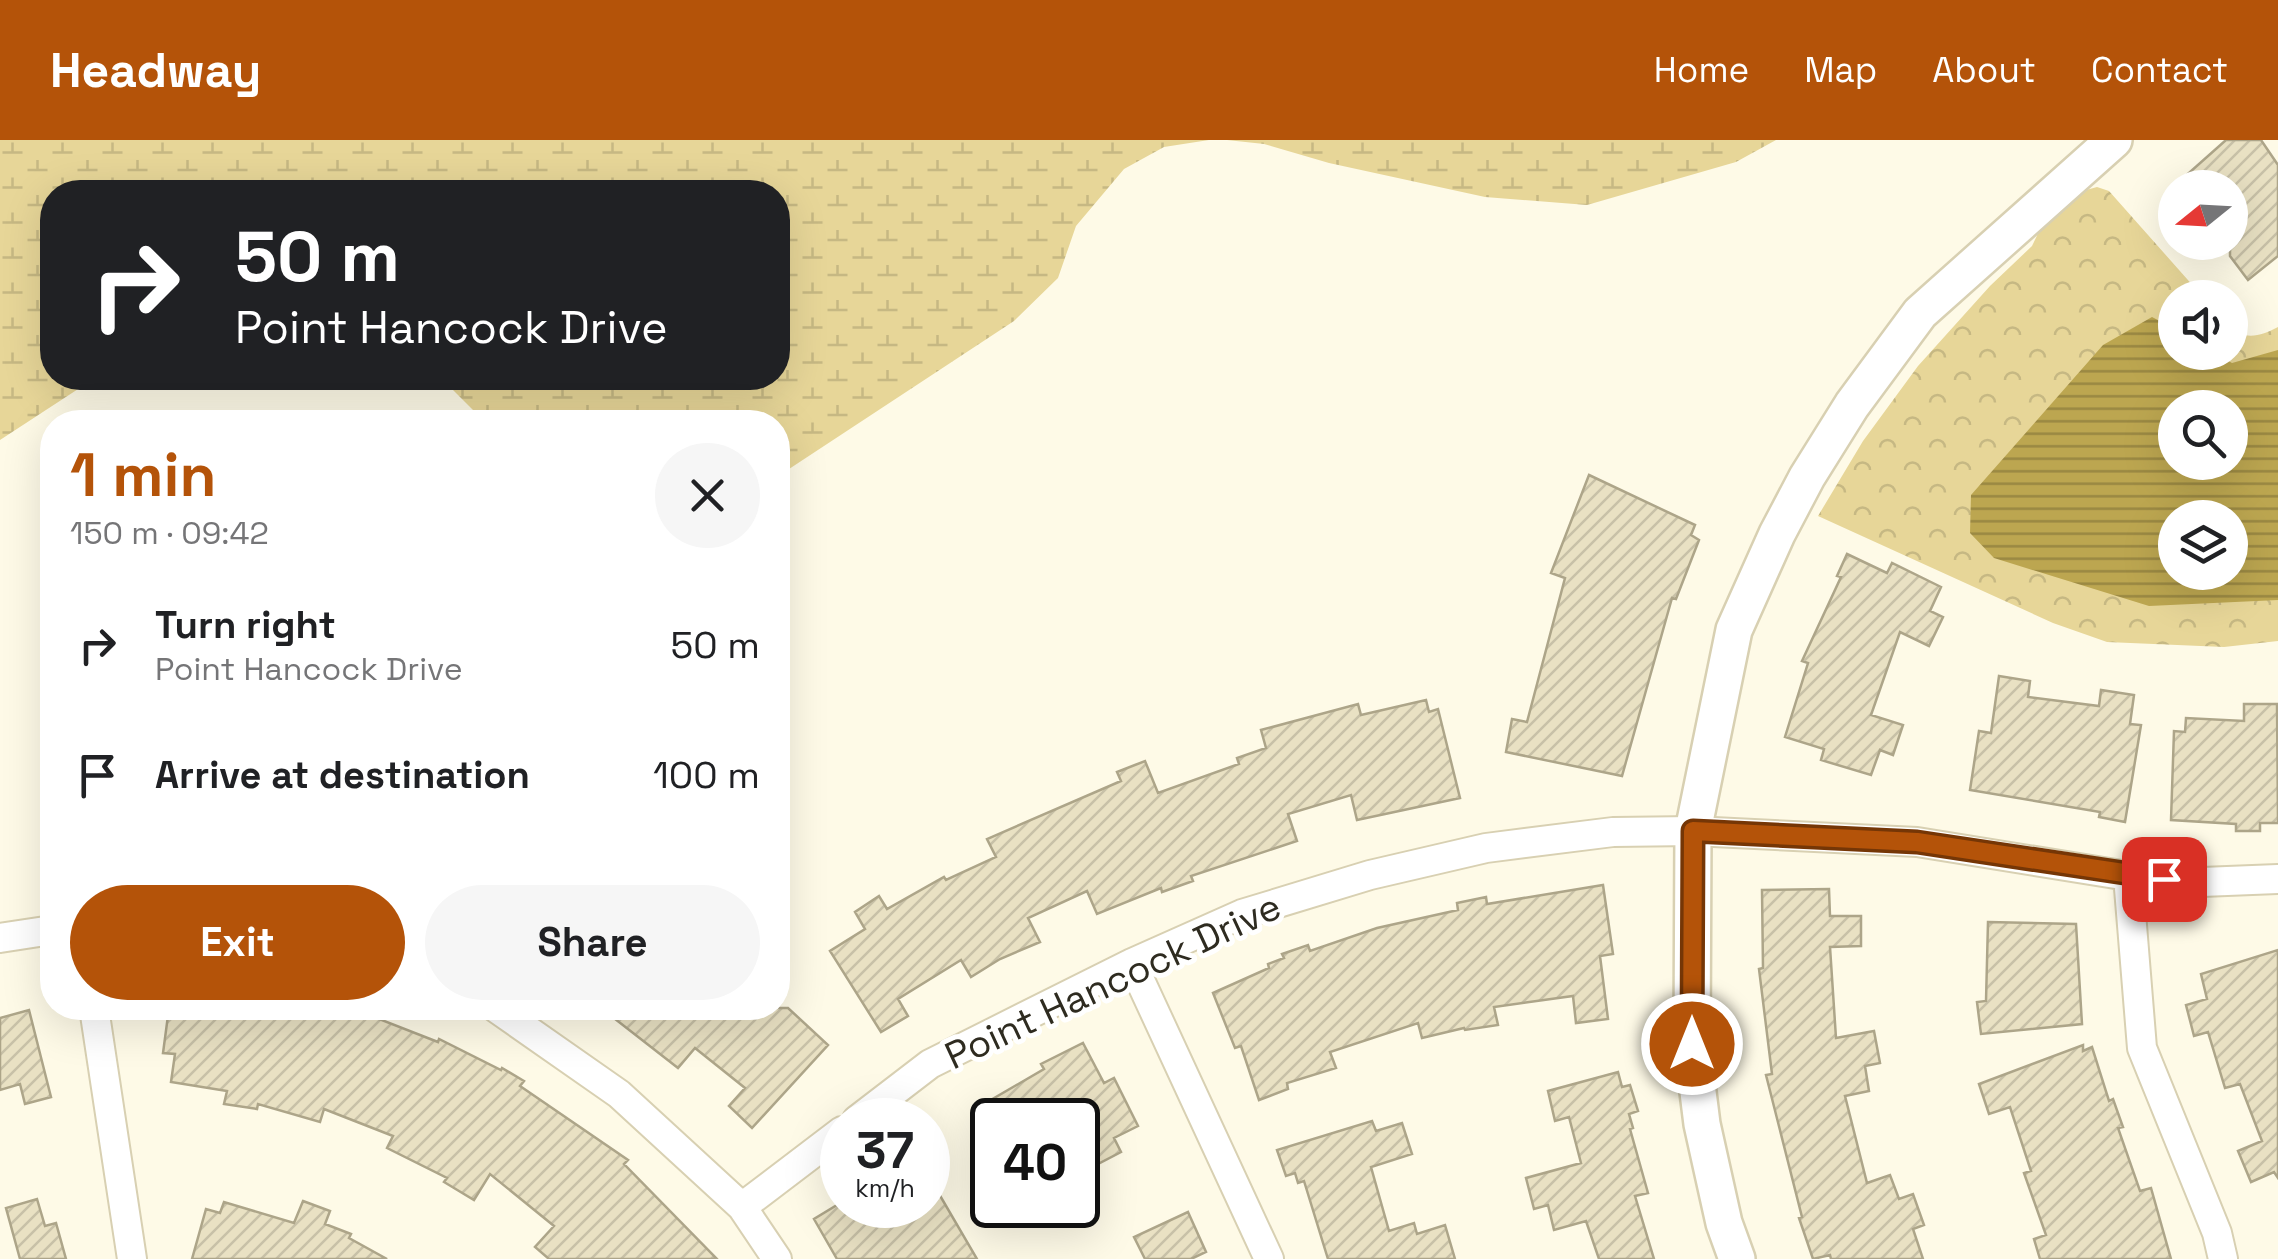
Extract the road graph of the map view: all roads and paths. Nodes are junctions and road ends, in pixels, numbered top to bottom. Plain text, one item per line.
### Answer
1 (2114, 140) edge
2 (1693, 831) junction
3 (2128, 876) junction
4 (2278, 879) edge
5 (40, 932) edge
6 (0, 938) edge
7 (1132, 963) junction
8 (96, 1020) edge
9 (513, 1020) edge
10 (886, 1098) edge
11 (820, 1148) edge
12 (742, 1207) junction
13 (2220, 1246) edge
14 (132, 1259) edge
15 (777, 1259) edge
16 (1269, 1259) edge
17 (1737, 1259) edge
18 (2235, 1259) edge

1 - 2 street
2 - 3 street, Point Hancock Drive
2 - 7 street, Point Hancock Drive
2 - 17 street
3 - 4 street, Point Hancock Drive
3 - 13 street
5 - 6 street
7 - 10 street, Point Hancock Drive
7 - 16 street
8 - 14 street
9 - 12 street
11 - 12 street
12 - 15 street
13 - 18 street

